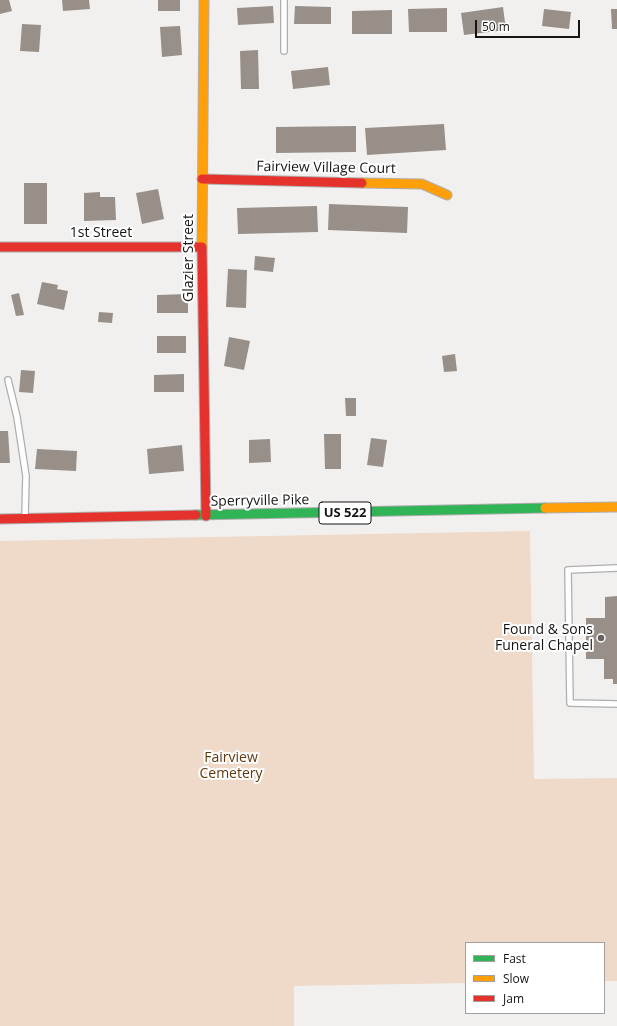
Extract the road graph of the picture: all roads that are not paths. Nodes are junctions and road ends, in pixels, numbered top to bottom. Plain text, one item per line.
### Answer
1 (204, 0) edge
2 (284, 0) edge
3 (284, 51) dead end
4 (202, 179) junction
5 (447, 195) dead end
6 (0, 247) edge
7 (202, 247) junction
8 (8, 380) dead end
9 (617, 508) edge
10 (206, 516) junction
11 (0, 519) edge
12 (25, 519) junction
13 (617, 568) edge
14 (617, 704) edge

1 - 4 street, Glazier Street
2 - 3 lane
4 - 5 street, Fairview Village Court
4 - 7 street, Glazier Street
6 - 7 street, 1st Street
7 - 10 street, Glazier Street
8 - 12 lane
9 - 10 street, Sperryville Pike / US 522
10 - 12 street, Sperryville Pike / US 522
11 - 12 street, Sperryville Pike / US 522
13 - 14 lane

